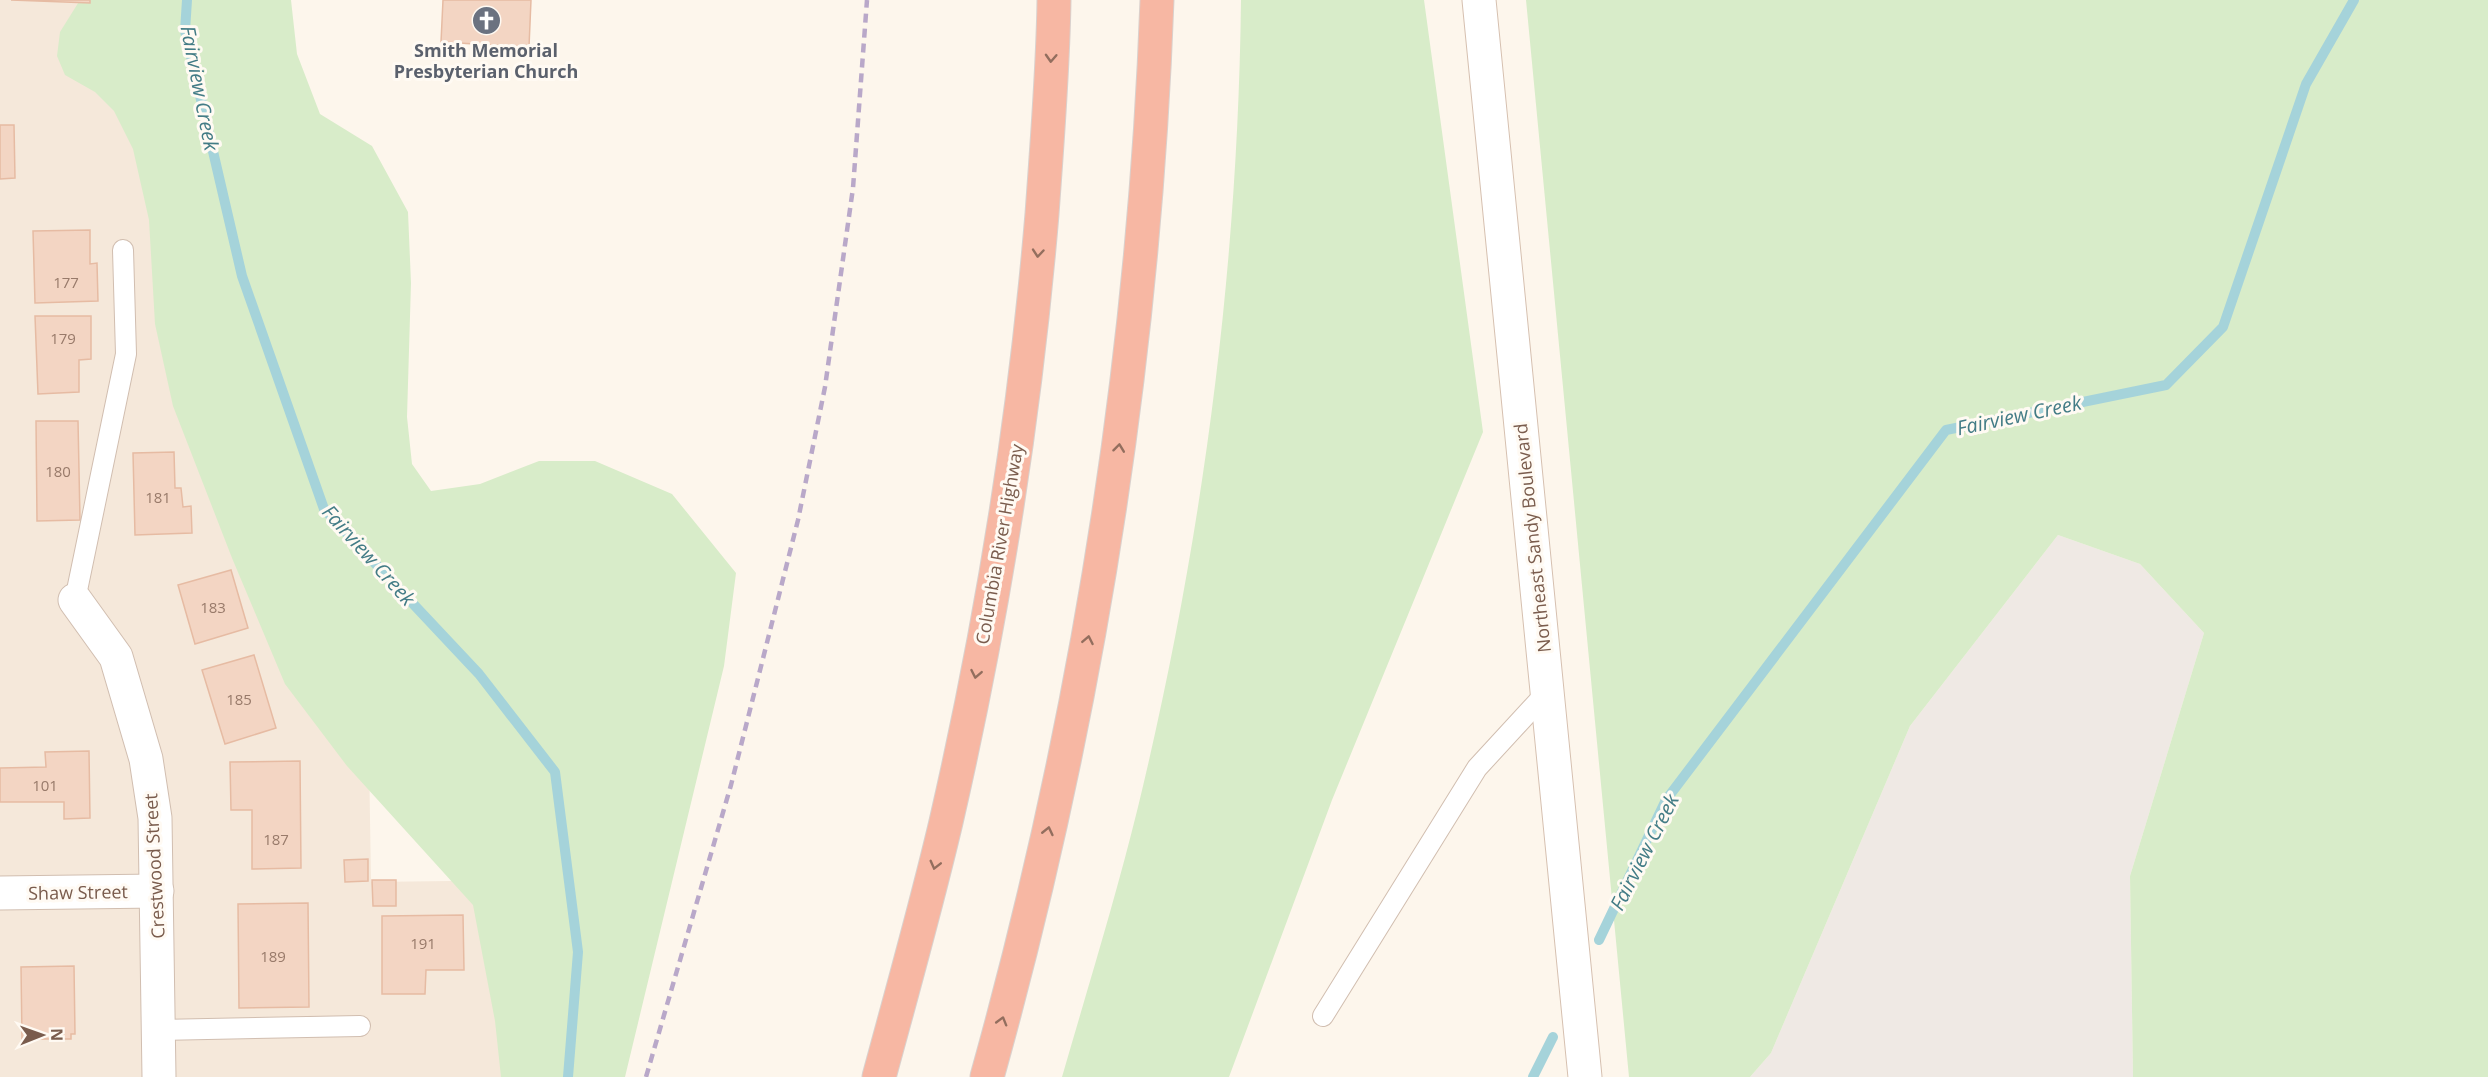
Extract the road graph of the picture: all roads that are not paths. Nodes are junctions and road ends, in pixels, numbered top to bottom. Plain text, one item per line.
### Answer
1 (1054, 0) edge
2 (1157, 0) edge
3 (1479, 0) edge
4 (123, 250) dead end
5 (75, 600) joint
6 (1547, 692) junction
7 (157, 891) junction
8 (0, 892) edge
9 (1323, 1016) dead end
10 (360, 1026) dead end
11 (159, 1030) junction
12 (159, 1077) edge
13 (879, 1077) edge
14 (987, 1077) edge
15 (1585, 1077) edge

1 -> 13 highway, Columbia River Highway
14 -> 2 highway
3 - 6 main road, Northeast Sandy Boulevard
4 - 5 lane
5 - 7 main road, Crestwood Street
6 - 9 lane
6 - 15 main road, Northeast Sandy Boulevard
7 - 8 main road, Shaw Street
7 - 11 main road, Crestwood Street
10 - 11 lane
11 - 12 main road, Crestwood Street

